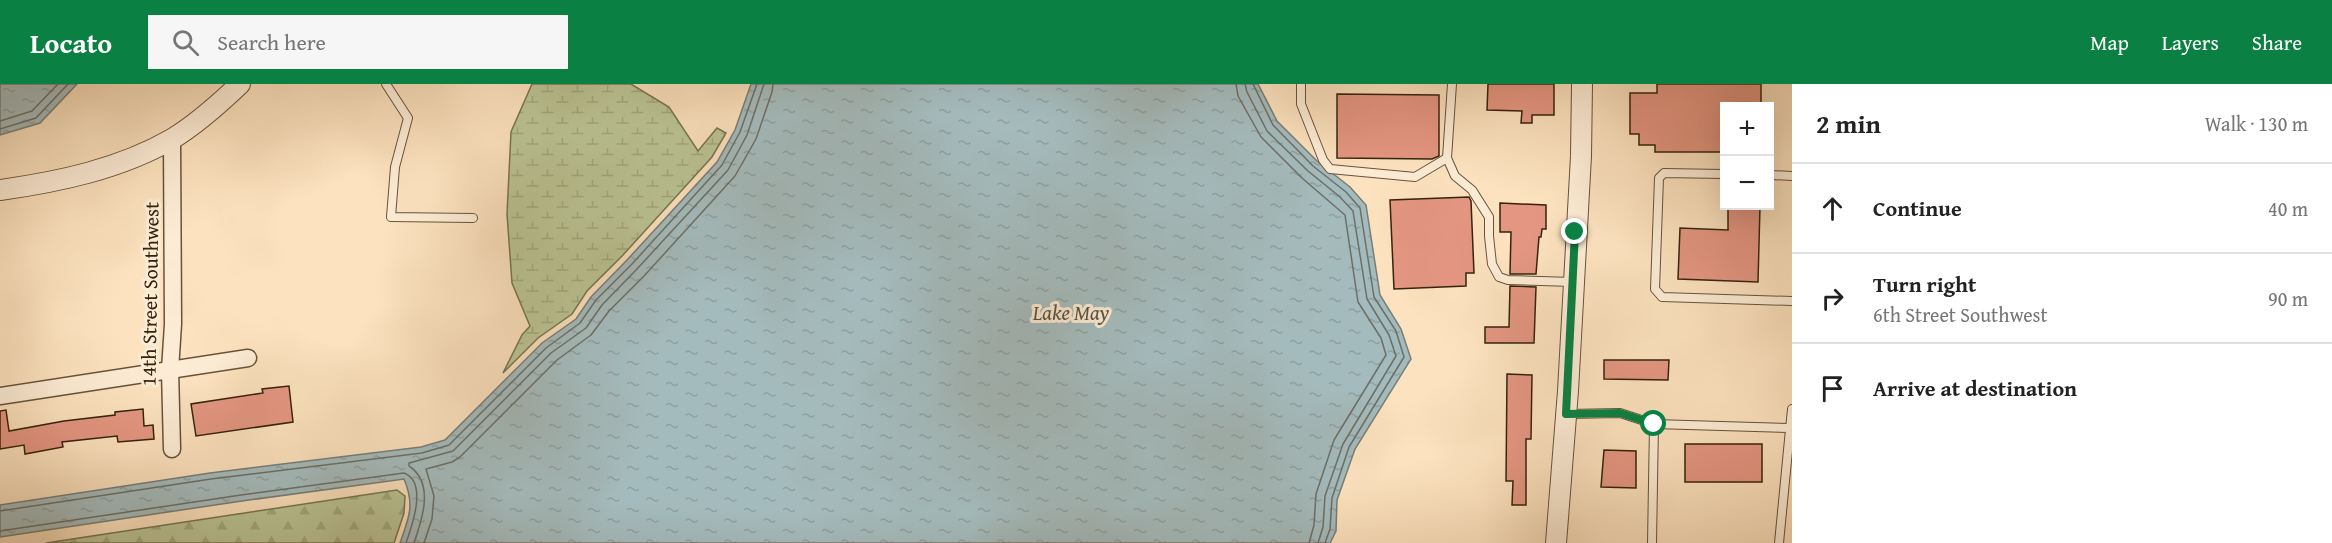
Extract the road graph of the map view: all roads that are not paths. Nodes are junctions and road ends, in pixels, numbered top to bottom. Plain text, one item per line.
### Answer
1 (240, 84) edge
2 (387, 84) edge
3 (1300, 84) edge
4 (1452, 84) edge
5 (1582, 84) edge
6 (171, 139) junction
7 (1447, 158) junction
8 (1720, 174) edge
9 (1774, 176) edge
10 (1792, 176) edge
11 (0, 190) edge
12 (473, 218) dead end
13 (1573, 282) junction
14 (1792, 301) edge
15 (248, 358) dead end
16 (170, 370) junction
17 (0, 396) edge
18 (1792, 409) edge
19 (1566, 414) junction
20 (1654, 424) junction
21 (1790, 428) junction
22 (172, 449) dead end
23 (1556, 543) edge
24 (1652, 543) edge
25 (1779, 543) edge

1 - 6 street
2 - 12 lane
3 - 7 lane
4 - 7 lane
5 - 13 street
6 - 11 street
6 - 16 street, 14th Street Southwest
7 - 13 lane
8 - 14 lane
9 - 10 lane
13 - 19 street
15 - 16 street
16 - 17 street
16 - 22 street, 14th Street Southwest
18 - 21 lane
19 - 20 lane
19 - 23 street
20 - 21 lane
20 - 24 lane
21 - 25 lane

